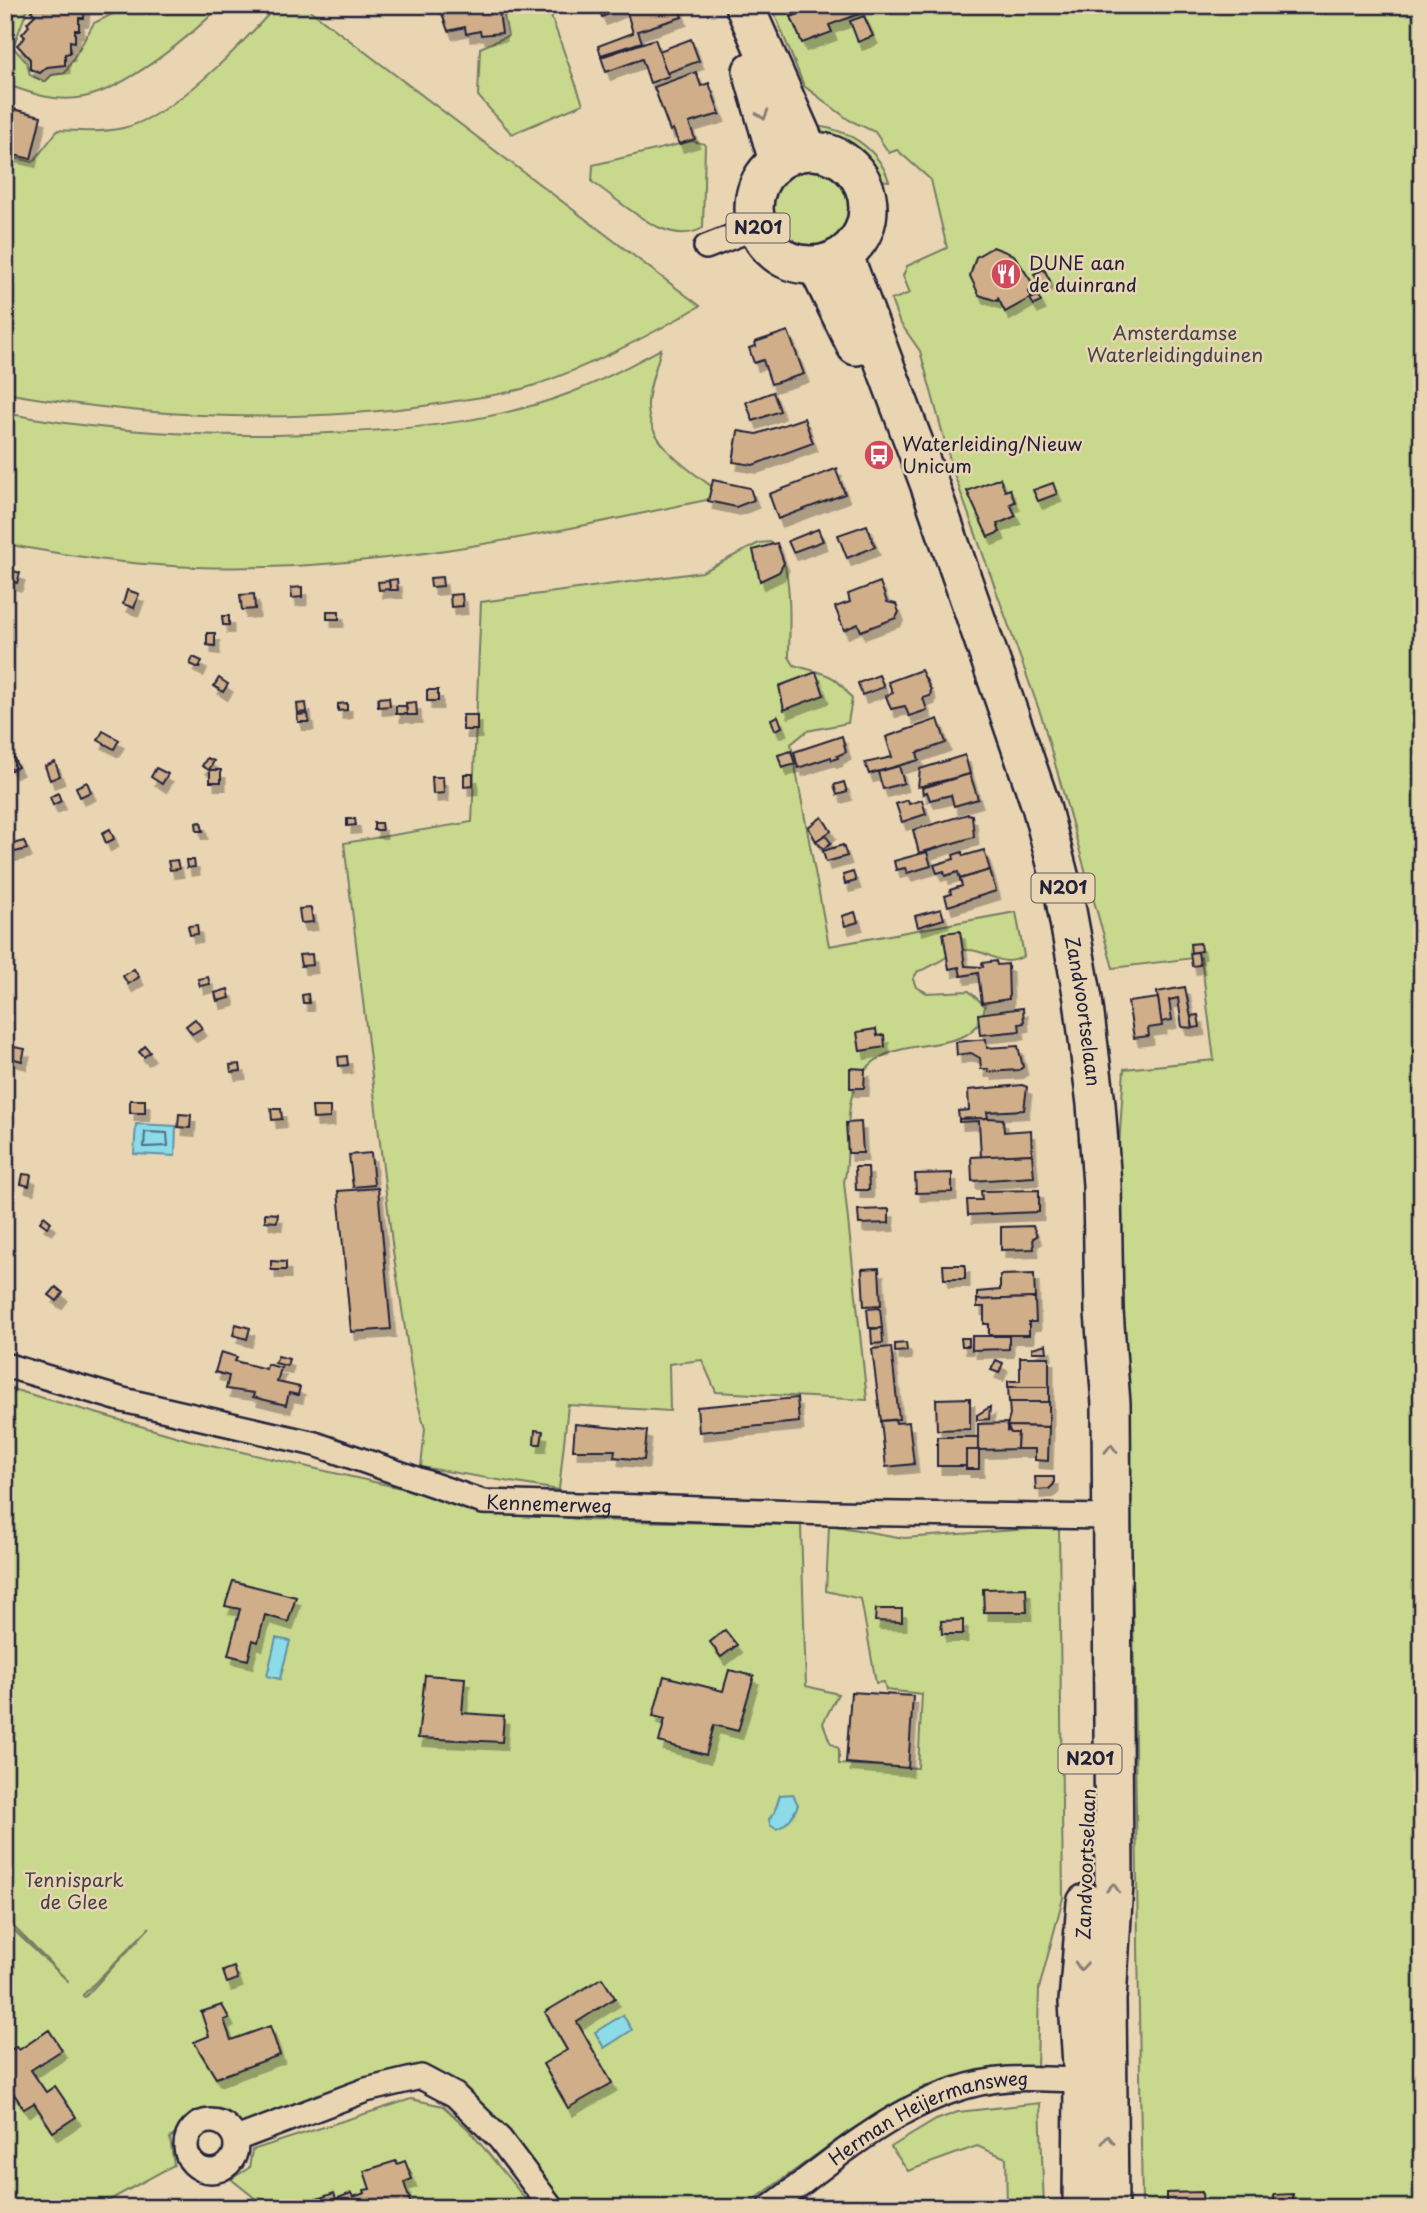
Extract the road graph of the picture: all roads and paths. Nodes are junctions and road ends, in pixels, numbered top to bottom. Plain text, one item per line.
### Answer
1 (747, 15) edge
2 (793, 156) junction
3 (757, 227) junction
4 (706, 247) dead end
5 (830, 261) junction
6 (5, 1365) edge
7 (1099, 1517) junction
8 (1095, 2080) junction
9 (236, 2139) dead end
10 (552, 2208) edge
11 (769, 2208) edge
12 (1082, 2208) edge
13 (1109, 2208) edge

1 - 2 main road
2 - 3 main road, N201
2 - 5 main road
3 - 4 street
3 - 5 main road, N201
5 - 7 main road, Zandvoortselaan / N201
6 - 7 street, Kennemerweg
7 - 8 main road, Zandvoortselaan / N201
8 - 11 street, Herman Heijermansweg
8 - 12 main road, Zandvoortselaan / N201
13 -> 8 main road, Zandvoortselaan / N201
9 - 10 street

